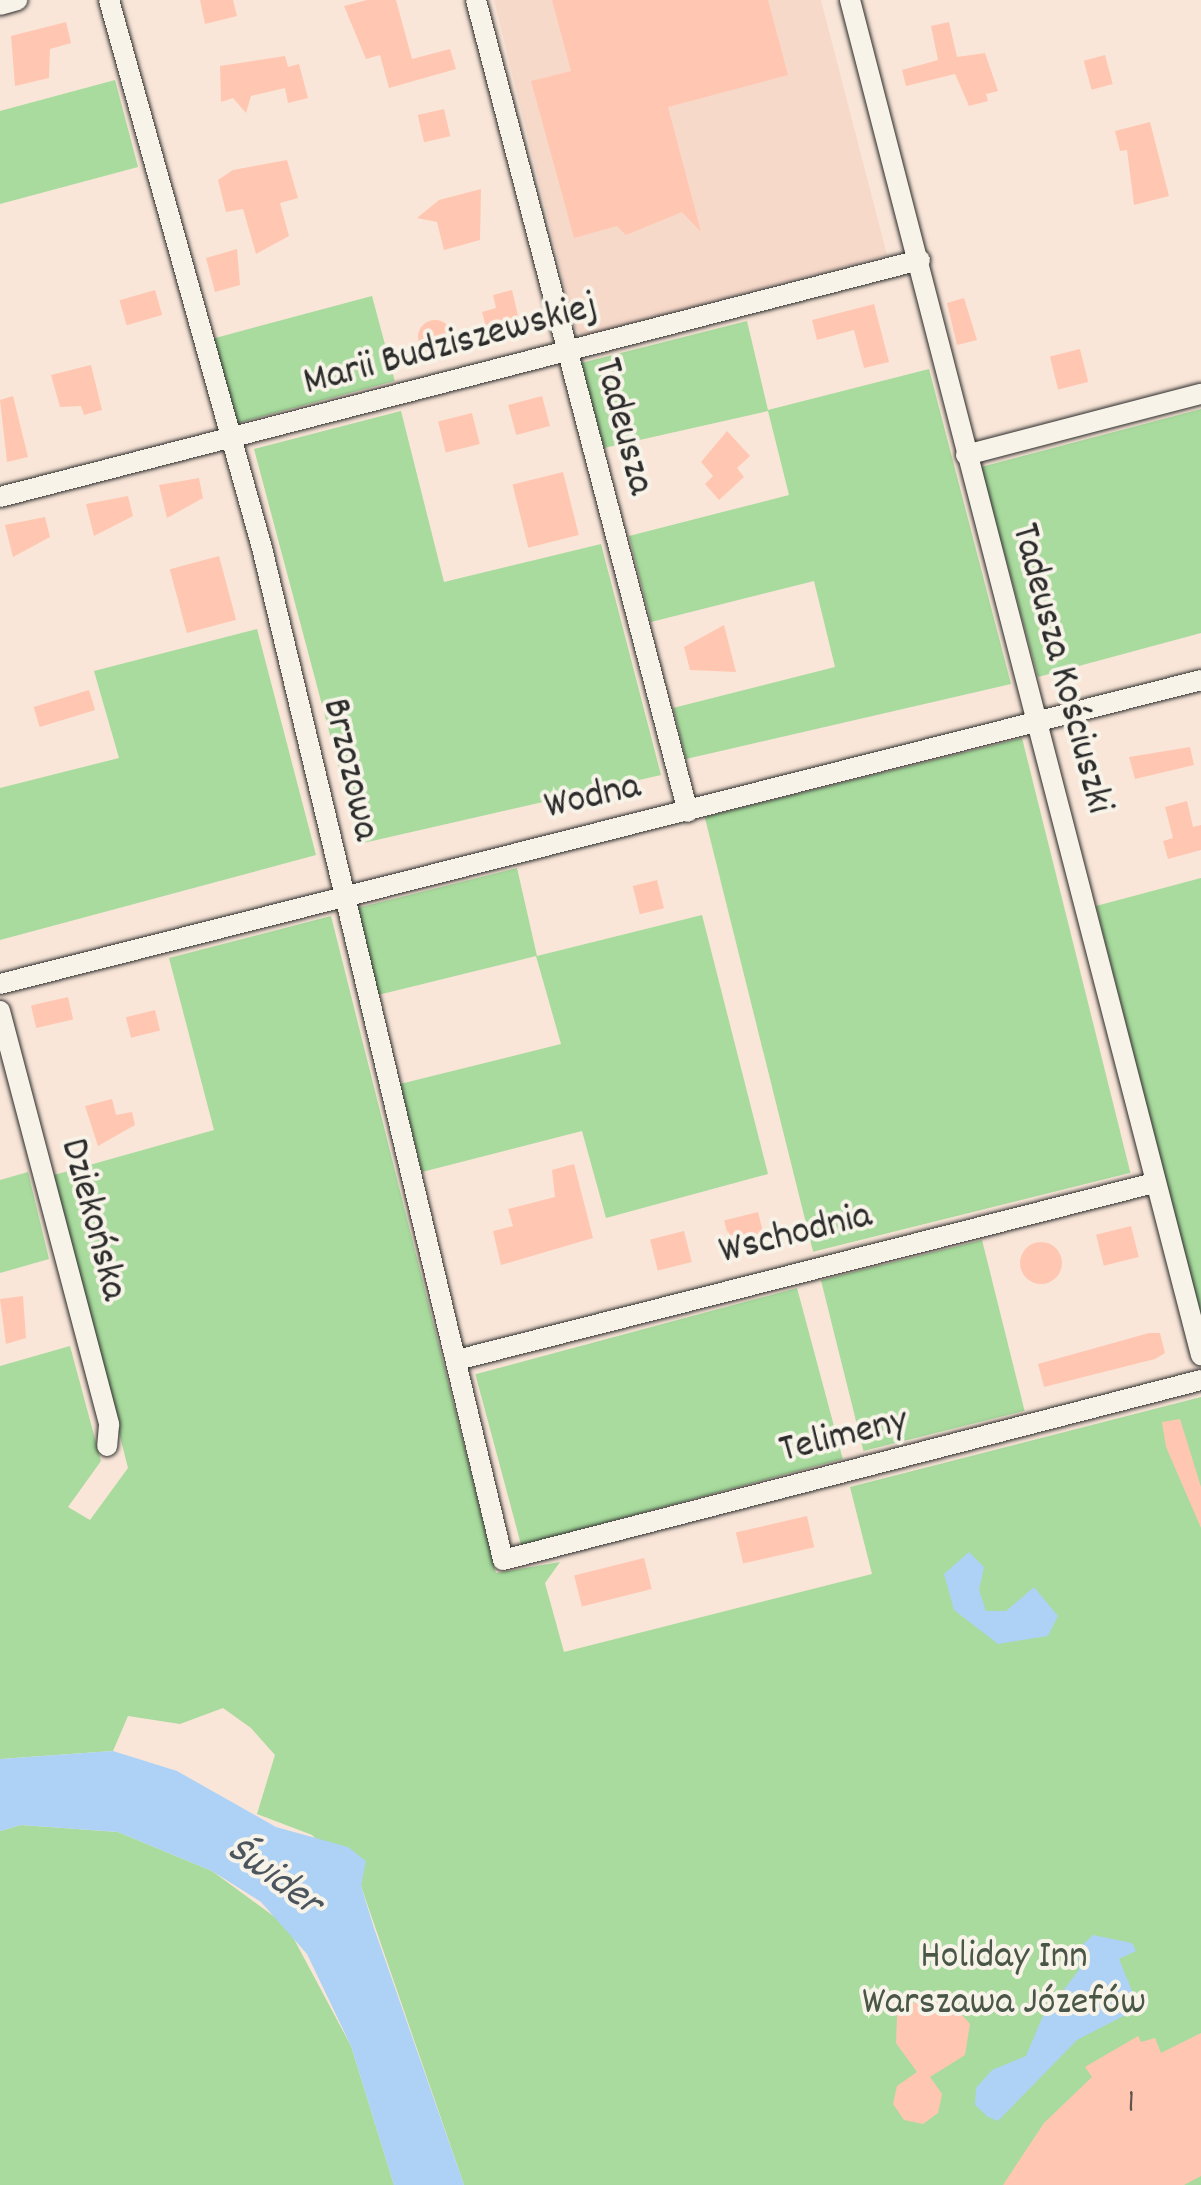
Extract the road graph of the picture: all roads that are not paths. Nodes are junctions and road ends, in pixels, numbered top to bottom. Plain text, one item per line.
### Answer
1 (17, 0) edge
2 (108, 0) edge
3 (476, 0) edge
4 (850, 0) edge
5 (0, 5) edge
6 (920, 260) junction
7 (565, 354) junction
8 (1201, 394) edge
9 (228, 441) junction
10 (966, 455) junction
11 (0, 497) edge
12 (1201, 680) edge
13 (1038, 726) junction
14 (688, 812) junction
15 (340, 896) junction
16 (0, 984) edge
17 (0, 1011) edge
18 (1154, 1183) junction
19 (1201, 1356) edge
20 (457, 1360) junction
21 (1201, 1380) edge
22 (107, 1446) dead end
23 (503, 1560) joint

1 - 5 street
2 - 9 street, Brzozowa
3 - 7 street, Tadeusza
4 - 6 street, Tadeusza Kościuszki
6 - 7 street, Marii Budziszewskiej
6 - 10 street, Tadeusza Kościuszki
7 - 9 street, Marii Budziszewskiej
7 - 14 street, Tadeusza
8 - 10 street
9 - 11 street, Marii Budziszewskiej
9 - 15 street, Brzozowa
10 - 13 street, Tadeusza Kościuszki
12 - 13 street, Wodna
13 - 14 street, Wodna
13 - 18 street, Tadeusza Kościuszki
14 - 15 street, Wodna
15 - 16 street, Wodna
15 - 20 street, Brzozowa
17 - 22 street, Dziekońska
18 - 19 street, Tadeusza Kościuszki
18 - 20 street, Wschodnia
20 - 23 street, Brzozowa
21 - 23 street, Telimeny

